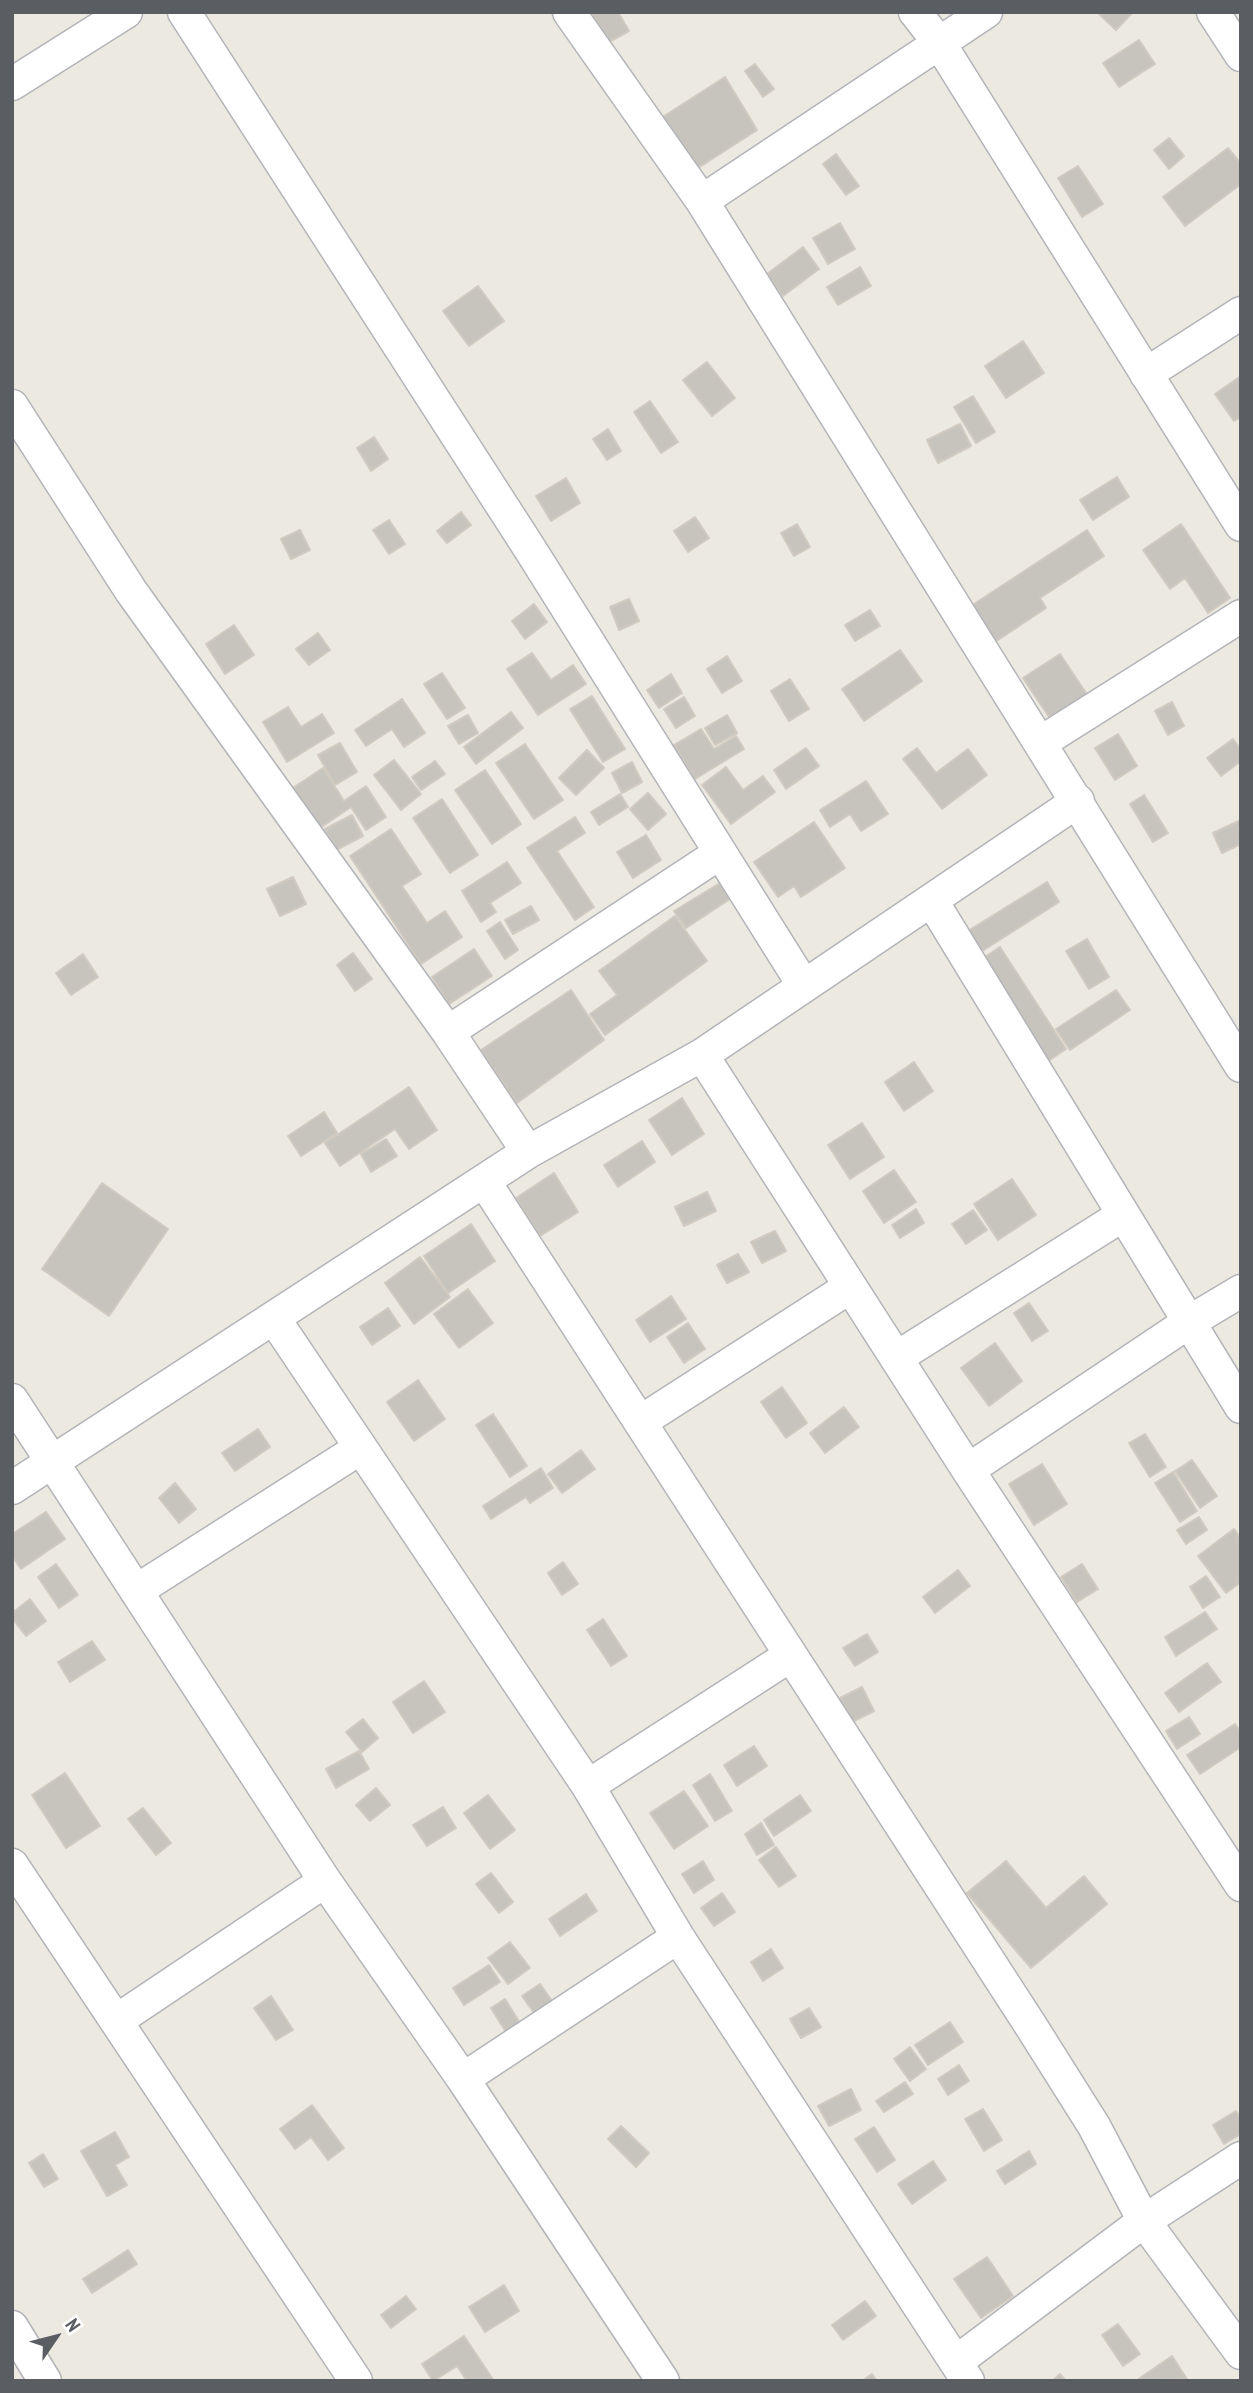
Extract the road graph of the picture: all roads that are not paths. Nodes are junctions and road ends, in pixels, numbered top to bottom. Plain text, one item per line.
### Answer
1 (126, 12) edge
2 (184, 12) edge
3 (569, 12) edge
4 (915, 12) edge
5 (986, 12) edge
6 (1213, 12) edge
7 (940, 44) junction
8 (1241, 55) edge
9 (12, 84) edge
10 (702, 201) junction
11 (1241, 313) edge
12 (1146, 374) junction
13 (12, 406) edge
14 (1241, 525) edge
15 (1241, 616) edge
16 (1040, 743) junction
17 (1078, 801) junction
18 (720, 853) junction
19 (932, 901) junction
20 (804, 986) junction
21 (448, 1032) junction
22 (702, 1055) junction
23 (1241, 1066) edge
24 (528, 1152) junction
25 (484, 1181) junction
26 (1123, 1215) junction
27 (850, 1287) junction
28 (1241, 1291) edge
29 (275, 1320) junction
30 (1188, 1322) junction
31 (896, 1358) junction
32 (12, 1400) edge
33 (1241, 1408) edge
34 (640, 1422) junction
35 (359, 1449) junction
36 (52, 1460) junction
37 (968, 1470) junction
38 (12, 1488) edge
39 (136, 1591) junction
40 (791, 1656) junction
41 (588, 1786) junction
42 (12, 1865) edge
43 (325, 1881) junction
44 (1241, 1885) edge
45 (22, 1900) edge
46 (678, 1937) junction
47 (116, 2021) junction
48 (463, 2079) junction
49 (1241, 2158) edge
50 (1144, 2221) junction
51 (12, 2327) edge
52 (1241, 2353) edge
53 (962, 2372) edge
54 (45, 2381) edge
55 (356, 2381) edge
56 (663, 2381) edge

1 - 9 street
2 - 18 street
3 - 10 street
4 - 7 street
5 - 7 street
6 - 8 street
7 - 10 street
7 - 12 street
10 - 16 street
11 - 12 street
12 - 14 street
13 - 21 street
15 - 16 street
16 - 17 street
17 - 19 street
17 - 23 street
18 - 20 street
18 - 21 street
19 - 20 street
19 - 26 street
20 - 22 street
21 - 24 street
22 - 24 street
22 - 27 street
24 - 25 street
25 - 29 street
25 - 34 street
26 - 30 street
26 - 31 street
27 - 31 street
27 - 34 street
28 - 30 street
29 - 35 street
29 - 36 street
30 - 33 street
30 - 37 street
31 - 37 street
32 - 36 street
34 - 40 street
35 - 39 street
35 - 41 street
36 - 38 street
36 - 39 street
37 - 44 street
39 - 43 street
40 - 41 street
40 - 50 street
41 - 46 street
42 - 45 street
43 - 47 street
43 - 48 street
45 - 47 street
46 - 48 street
46 - 53 street
47 - 55 street
48 - 56 street
49 - 50 street
50 - 52 street
50 - 53 street
51 - 54 street

